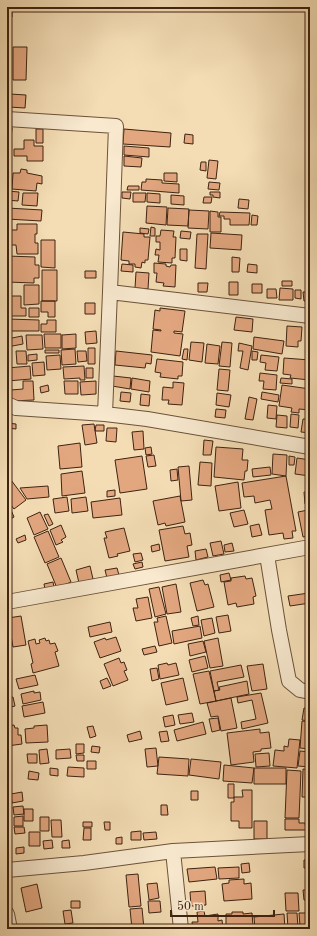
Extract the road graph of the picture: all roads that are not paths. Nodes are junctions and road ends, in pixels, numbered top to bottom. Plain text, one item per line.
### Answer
1 (7, 119) edge
2 (110, 292) junction
3 (310, 316) edge
4 (7, 404) edge
5 (105, 414) junction
6 (310, 448) edge
7 (310, 547) edge
8 (267, 555) junction
9 (7, 602) edge
10 (310, 692) edge
11 (310, 844) edge
12 (173, 851) junction
13 (7, 870) edge
14 (7, 914) edge
15 (10, 929) edge
16 (181, 929) edge

1 - 2 street
2 - 3 street
2 - 5 street
4 - 5 street
5 - 6 street
7 - 8 street
8 - 9 street
8 - 10 street
11 - 12 street
12 - 13 street
12 - 16 street
14 - 15 street

